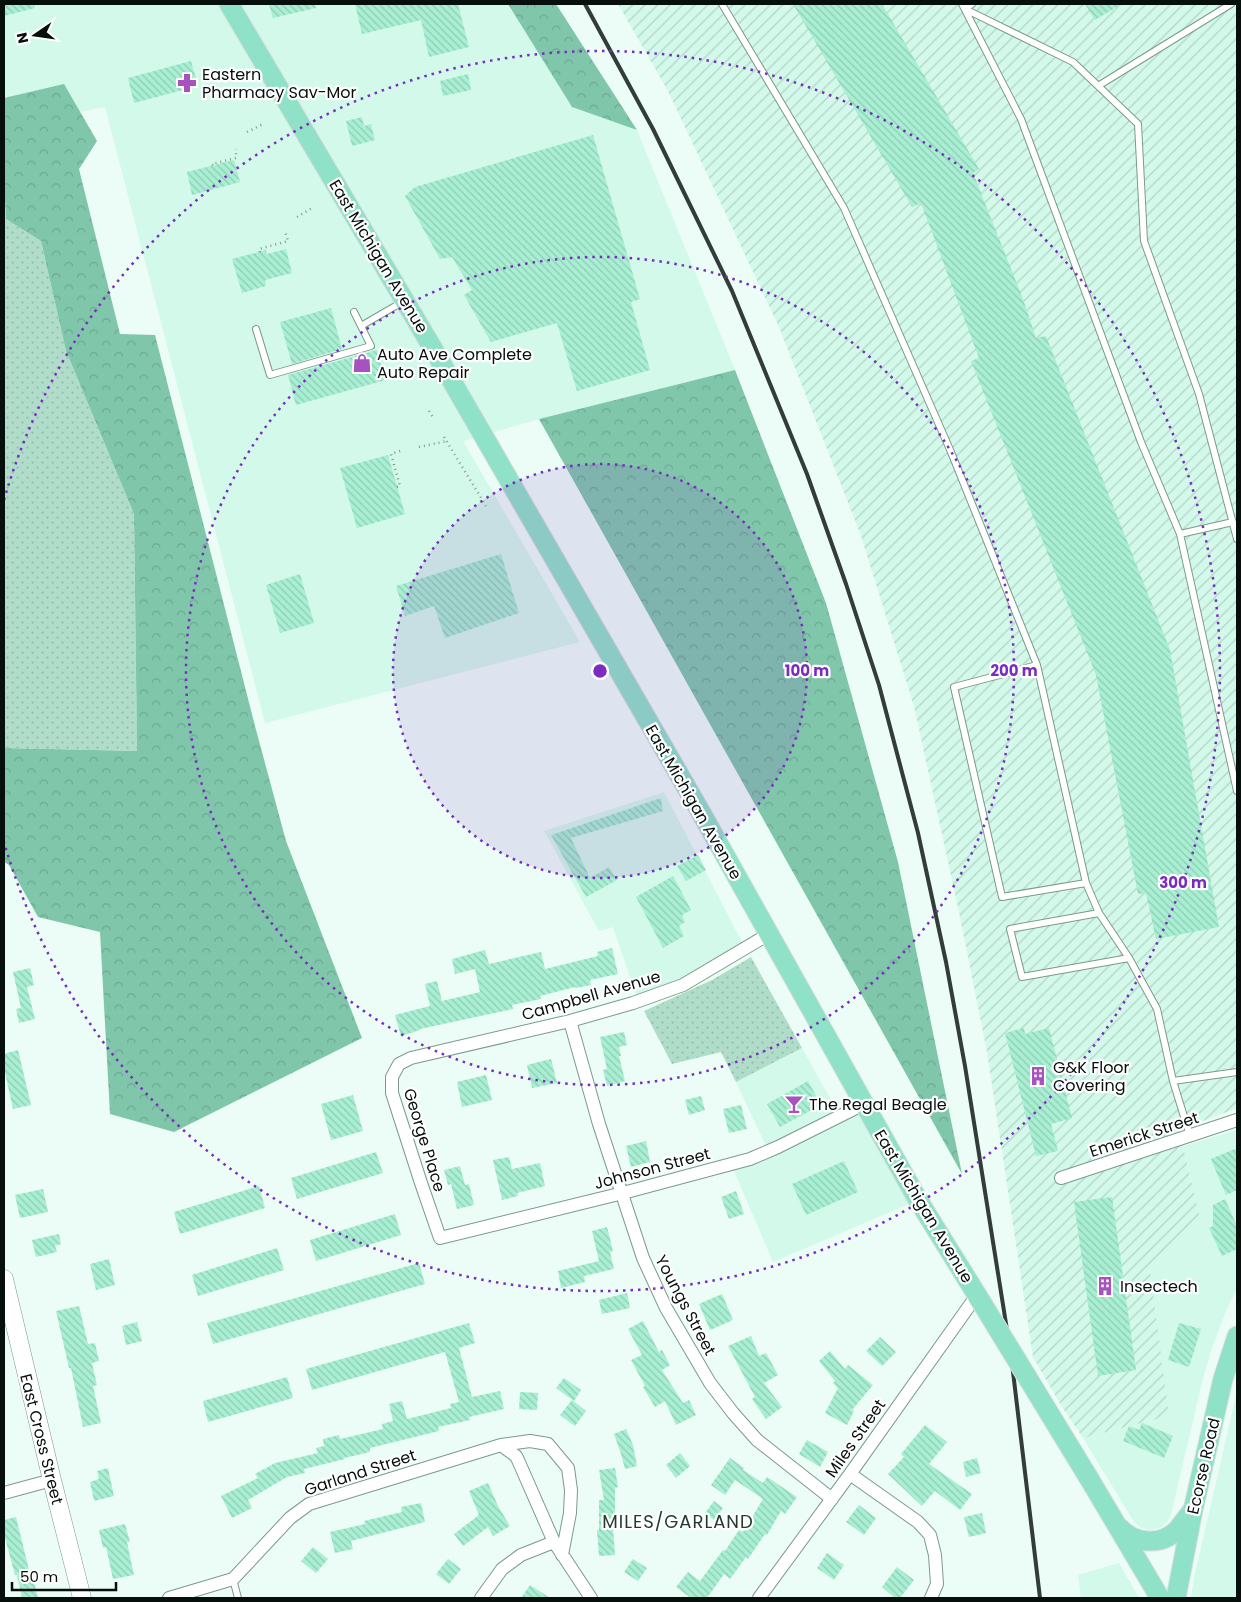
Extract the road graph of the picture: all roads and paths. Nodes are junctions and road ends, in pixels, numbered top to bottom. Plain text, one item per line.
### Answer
1 (229, 4) edge
2 (722, 4) edge
3 (972, 4) edge
4 (1231, 4) edge
5 (963, 6) edge
6 (1098, 86) junction
7 (263, 124) dead end
8 (247, 132) dead end
9 (236, 149) dead end
10 (213, 166) dead end
11 (312, 208) dead end
12 (297, 217) dead end
13 (285, 231) dead end
14 (260, 252) dead end
15 (405, 300) junction
16 (354, 312) dead end
17 (361, 326) junction
18 (256, 329) dead end
19 (429, 411) dead end
20 (433, 417) dead end
21 (444, 437) dead end
22 (447, 441) junction
23 (419, 447) dead end
24 (403, 450) dead end
25 (397, 487) dead end
26 (486, 506) dead end
27 (1233, 522) junction
28 (1180, 534) junction
29 (1237, 539) edge
30 (1037, 665) junction
31 (1237, 791) edge
32 (1086, 883) junction
33 (1099, 913) junction
34 (769, 934) junction
35 (1129, 958) junction
36 (570, 1021) junction
37 (411, 1058) joint
38 (1237, 1072) edge
39 (1173, 1081) junction
40 (864, 1104) junction
41 (1237, 1120) edge
42 (1190, 1136) junction
43 (1061, 1178) dead end
44 (623, 1194) junction
45 (440, 1238) joint
46 (4, 1279) edge
47 (977, 1295) junction
48 (1237, 1336) edge
49 (501, 1445) junction
50 (850, 1474) junction
51 (52, 1480) junction
52 (4, 1493) edge
53 (832, 1499) junction
54 (1193, 1510) junction
55 (1118, 1525) junction
56 (554, 1542) junction
57 (562, 1555) junction
58 (233, 1579) junction
59 (82, 1598) edge
60 (169, 1598) edge
61 (238, 1598) edge
62 (481, 1598) edge
63 (591, 1598) edge
64 (759, 1598) edge
65 (931, 1598) edge
66 (1160, 1598) edge
67 (1176, 1598) edge

1 - 15 main road, East Michigan Avenue
2 - 30 lane
3 - 5 lane
4 - 6 lane
5 - 6 lane
5 - 28 lane
6 - 27 lane
7 - 8 path
9 - 10 path
11 - 12 path
13 - 14 path
15 - 17 lane
15 - 34 main road, East Michigan Avenue
16 - 17 lane
17 - 18 lane
19 - 20 path
21 - 22 path
22 - 23 path
22 - 26 path
24 - 25 path
27 - 28 lane
27 - 29 lane
28 - 31 lane
30 - 32 lane
30 - 32 lane
32 - 33 lane
33 - 35 lane
33 - 35 lane
34 - 36 street, Campbell Avenue
34 - 40 main road, East Michigan Avenue
35 - 39 lane
36 - 37 street, Campbell Avenue
36 - 44 street, Youngs Street
37 - 45 street, George Place
38 - 39 lane
39 - 42 lane
40 - 44 street, Johnson Street
40 - 47 main road, East Michigan Avenue
41 - 42 street, Emerick Street
42 - 43 street, Emerick Street
44 - 45 street, Johnson Street
44 - 53 street, Youngs Street
46 - 51 street, East Cross Street
47 - 50 street, Miles Street
47 - 55 main road, East Michigan Avenue, bridge
48 - 54 main road, Ecorse Road
49 - 56 street
49 - 57 street, Garland Street
49 - 58 street, Garland Street
50 - 53 street, Miles Street
50 - 65 street
51 - 52 street
51 - 59 street, East Cross Street
53 - 64 street, Miles Street
54 - 55 main road
54 - 67 main road, Ecorse Road
55 - 66 main road, East Michigan Avenue
56 - 57 street
56 - 62 street
57 - 63 street
58 - 60 street
58 - 61 lane

